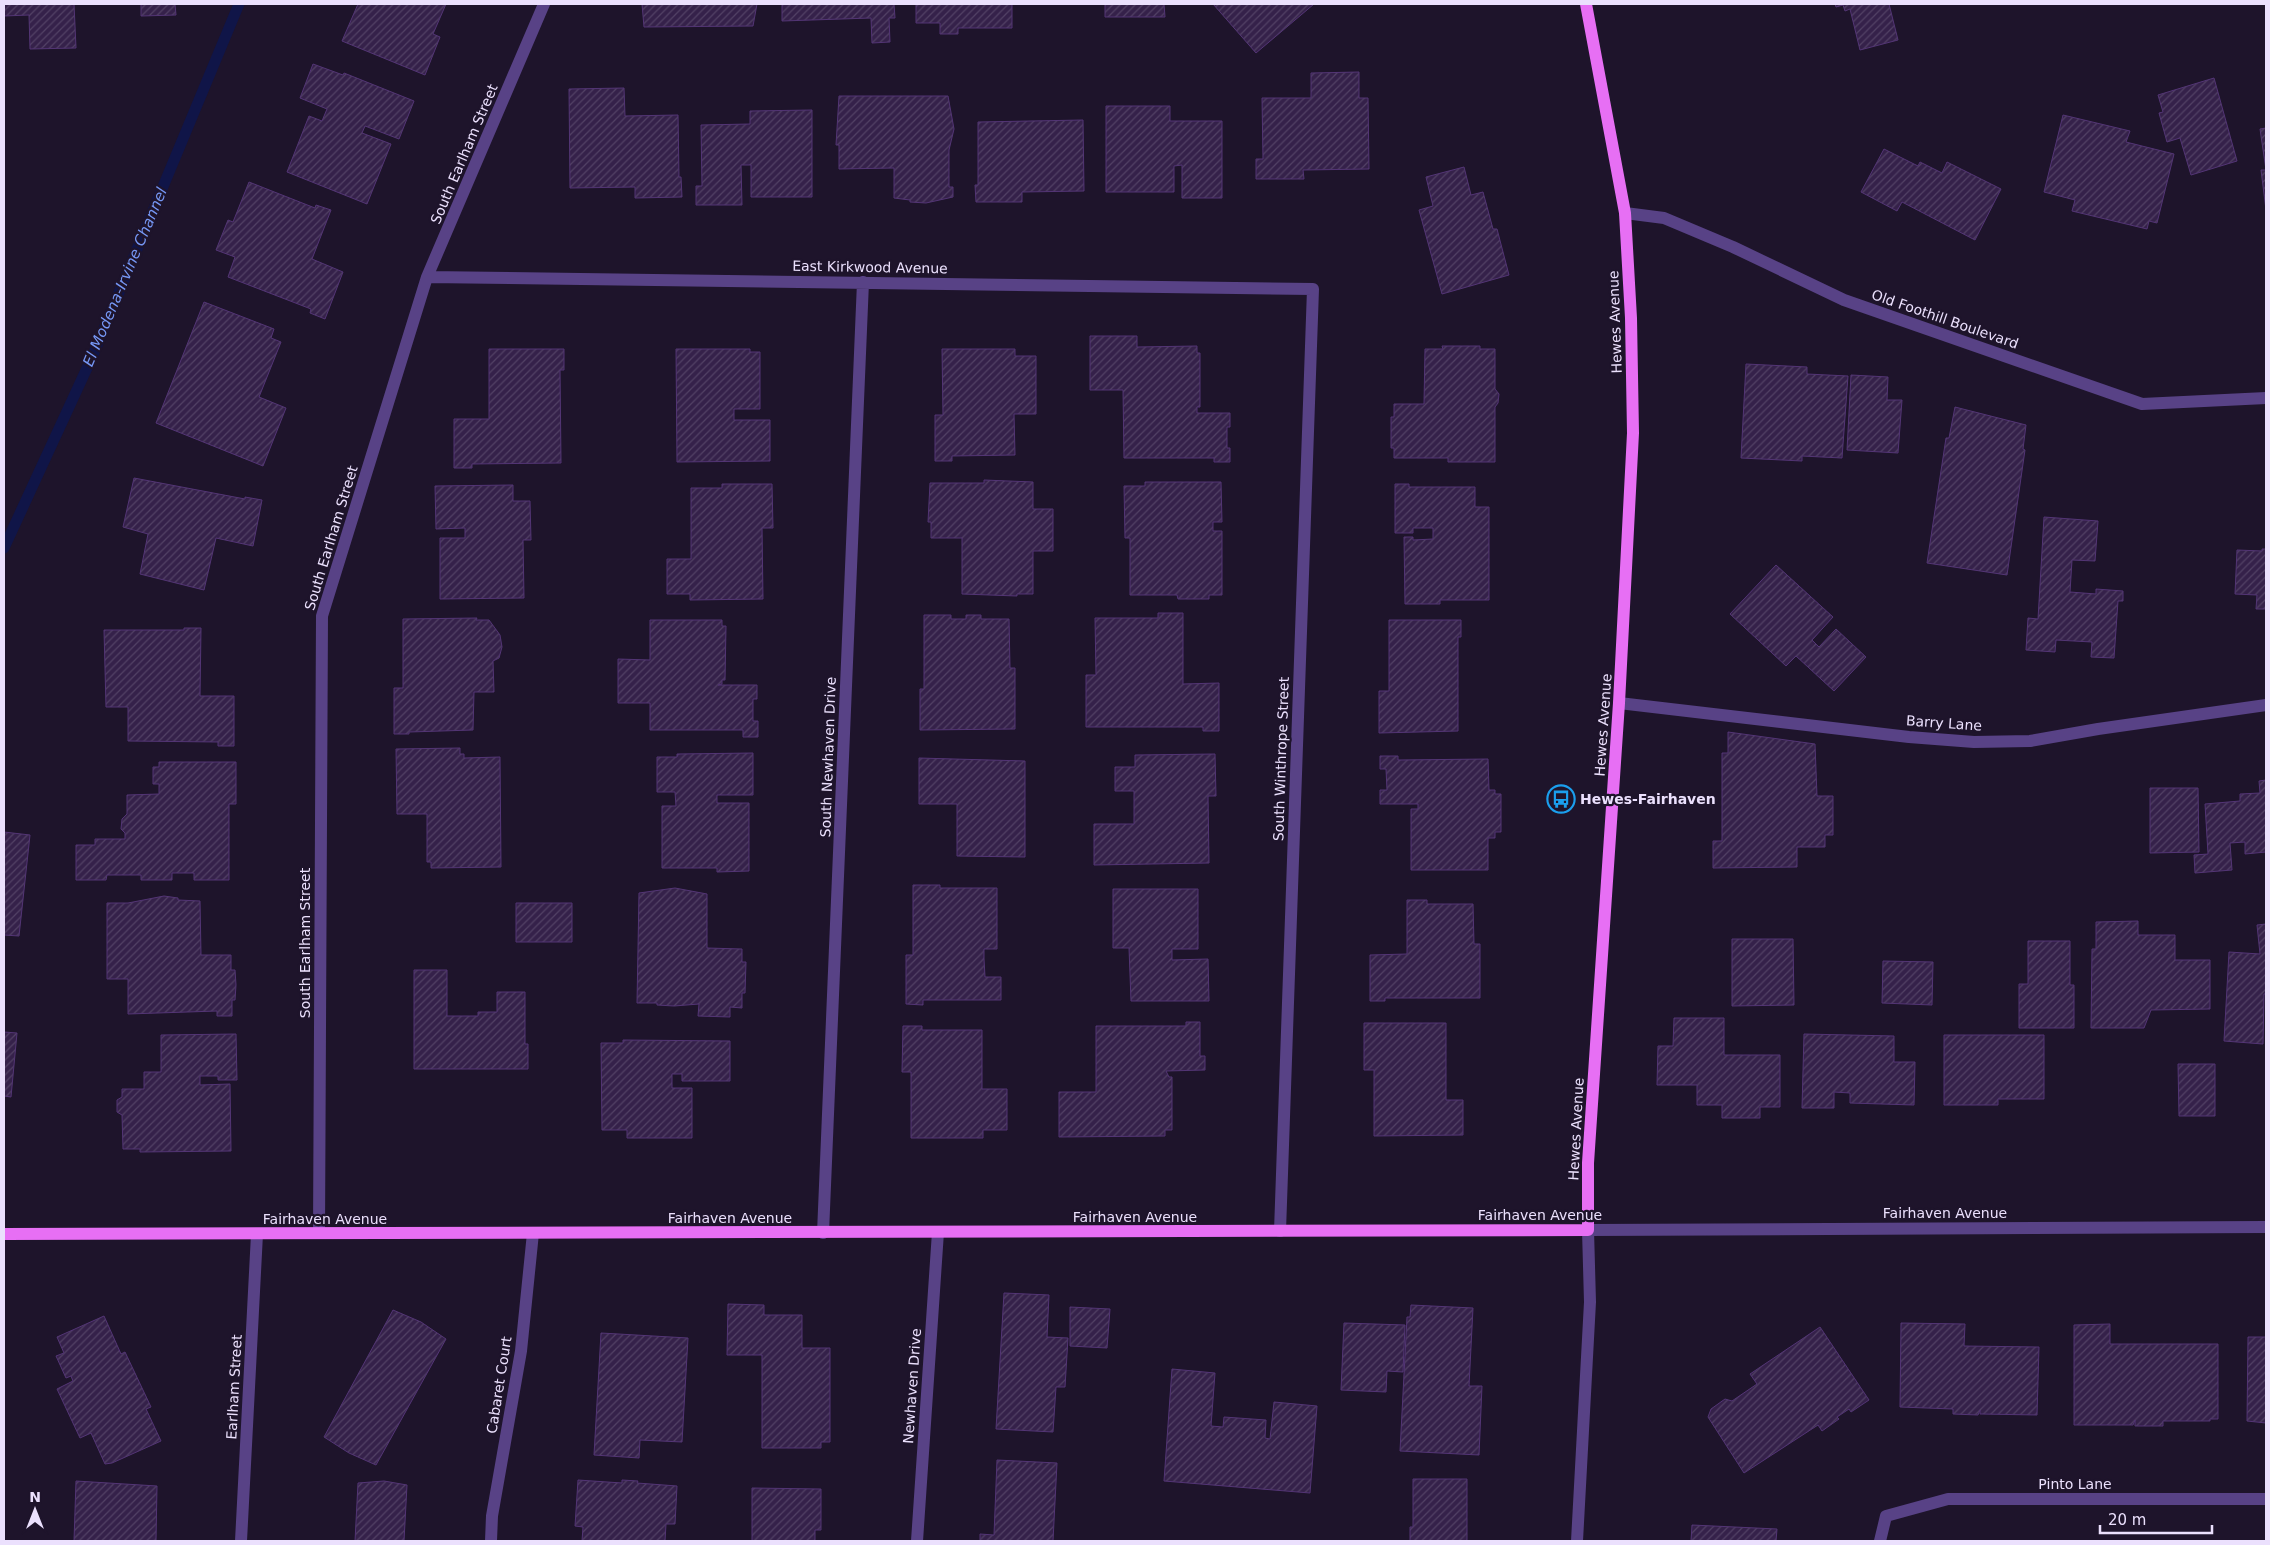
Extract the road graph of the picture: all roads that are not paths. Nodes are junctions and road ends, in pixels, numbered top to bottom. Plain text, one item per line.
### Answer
1 (544, 4) edge
2 (1586, 4) edge
3 (1625, 213) junction
4 (428, 277) junction
5 (864, 282) junction
6 (1313, 288) joint
7 (2266, 398) edge
8 (1619, 702) junction
9 (2266, 705) edge
10 (2266, 1226) edge
11 (1588, 1230) junction
12 (938, 1232) junction
13 (1280, 1232) junction
14 (320, 1233) junction
15 (533, 1233) junction
16 (823, 1233) junction
17 (4, 1234) edge
18 (257, 1234) junction
19 (2266, 1499) edge
20 (241, 1541) edge
21 (491, 1541) edge
22 (917, 1541) edge
23 (1577, 1541) edge
24 (1880, 1541) edge

1 - 4 street, South Earlham Street
2 - 3 main road, Hewes Avenue
3 - 7 street, Old Foothill Boulevard
3 - 8 main road, Hewes Avenue
4 - 5 street, East Kirkwood Avenue
4 - 14 street, South Earlham Street
5 - 6 street, East Kirkwood Avenue
5 - 16 street, South Newhaven Drive
6 - 13 street, South Winthrope Street
8 - 9 street, Barry Lane
8 - 11 main road, Hewes Avenue
10 - 11 street, Fairhaven Avenue
11 - 13 main road, Fairhaven Avenue
11 - 23 street, Hewes Avenue
12 - 13 main road, Fairhaven Avenue
12 - 16 main road, Fairhaven Avenue
12 - 22 street, Newhaven Drive
14 - 15 main road, Fairhaven Avenue
14 - 18 main road, Fairhaven Avenue
15 - 16 main road, Fairhaven Avenue
15 - 21 street, Cabaret Court
17 - 18 main road, Fairhaven Avenue
18 - 20 street, Earlham Street
19 - 24 street, Pinto Lane

